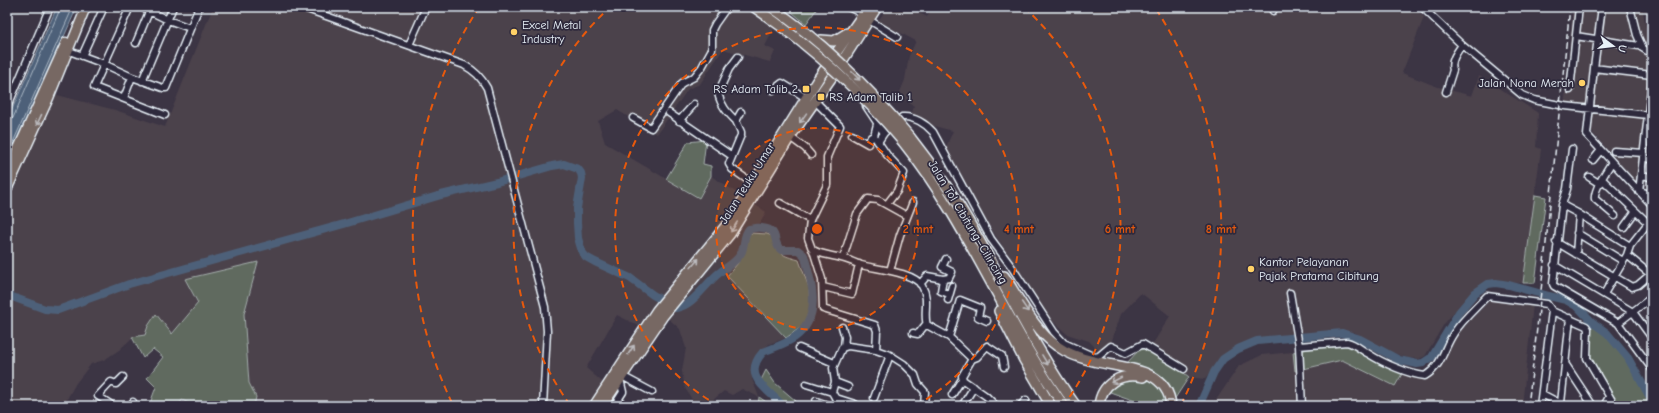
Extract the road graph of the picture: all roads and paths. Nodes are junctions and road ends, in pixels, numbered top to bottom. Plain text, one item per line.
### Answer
1 (8, 7) edge
2 (50, 7) edge
3 (81, 7) edge
4 (86, 7) edge
5 (104, 7) edge
6 (130, 7) edge
7 (140, 7) edge
8 (173, 7) edge
9 (199, 7) edge
10 (300, 7) edge
11 (426, 7) edge
12 (727, 7) edge
13 (754, 7) edge
14 (770, 7) edge
15 (848, 7) edge
16 (877, 7) edge
17 (1422, 7) edge
18 (1579, 7) edge
19 (1602, 7) edge
20 (1630, 7) edge
21 (150, 9) edge
22 (7, 11) edge
23 (866, 14) edge
24 (168, 20) junction
25 (190, 28) junction
26 (853, 28) junction
27 (1576, 36) junction
28 (897, 37) dead end
29 (1599, 39) junction
30 (821, 40) junction
31 (136, 43) dead end
32 (409, 45) junction
33 (1462, 45) junction
34 (1642, 46) junction
35 (65, 50) junction
36 (808, 51) junction
37 (1652, 54) edge
38 (82, 56) junction
39 (738, 57) dead end
40 (840, 58) junction
41 (104, 64) junction
42 (827, 67) junction
43 (1594, 68) junction
44 (834, 74) junction
45 (1652, 75) edge
46 (132, 77) junction
47 (818, 79) junction
48 (1652, 80) edge
49 (142, 81) junction
50 (1447, 88) dead end
51 (1652, 89) edge
52 (773, 90) dead end
53 (1570, 90) dead end
54 (124, 98) junction
55 (811, 99) junction
56 (694, 104) dead end
57 (1650, 107) edge
58 (7, 108) edge
59 (1590, 109) junction
60 (741, 112) dead end
61 (669, 113) dead end
62 (165, 115) dead end
63 (1648, 115) junction
64 (633, 118) dead end
65 (679, 121) junction
66 (736, 121) junction
67 (877, 124) junction
68 (1650, 124) edge
69 (884, 133) junction
70 (852, 135) dead end
71 (874, 136) junction
72 (790, 137) junction
73 (1645, 139) junction
74 (906, 140) junction
75 (878, 142) junction
76 (1652, 142) edge
77 (1572, 149) dead end
78 (1601, 150) junction
79 (1614, 151) dead end
80 (811, 155) dead end
81 (1644, 155) junction
82 (732, 156) junction
83 (1593, 160) dead end
84 (1652, 160) edge
85 (770, 162) junction
86 (1612, 162) junction
87 (7, 173) edge
88 (1641, 174) junction
89 (1589, 178) dead end
90 (1652, 178) edge
91 (1601, 182) junction
92 (752, 183) junction
93 (7, 190) edge
94 (1639, 191) junction
95 (1652, 195) edge
96 (912, 202) dead end
97 (780, 204) dead end
98 (887, 204) junction
99 (1652, 205) edge
100 (1562, 206) junction
101 (1635, 212) junction
102 (1579, 214) junction
103 (907, 216) junction
104 (966, 216) junction
105 (1614, 216) dead end
106 (810, 220) junction
107 (1650, 221) edge
108 (1624, 227) dead end
109 (961, 230) junction
110 (1577, 233) junction
111 (1556, 242) junction
112 (1630, 246) junction
113 (813, 250) junction
114 (1576, 254) junction
115 (843, 258) junction
116 (1625, 258) junction
117 (946, 260) dead end
118 (859, 264) junction
119 (1554, 265) junction
120 (890, 271) junction
121 (1651, 274) edge
122 (1615, 277) junction
123 (943, 279) junction
124 (920, 284) junction
125 (952, 286) dead end
126 (823, 287) junction
127 (1290, 294) dead end
128 (1604, 294) junction
129 (673, 296) junction
130 (949, 296) junction
131 (1650, 299) edge
132 (960, 300) junction
133 (1652, 306) edge
134 (1552, 311) junction
135 (1632, 312) junction
136 (660, 313) junction
137 (841, 315) junction
138 (1570, 318) junction
139 (987, 321) dead end
140 (1618, 323) junction
141 (926, 324) junction
142 (914, 333) dead end
143 (949, 337) junction
144 (1652, 338) edge
145 (1299, 344) junction
146 (844, 346) junction
147 (800, 348) dead end
148 (876, 350) junction
149 (890, 355) junction
150 (972, 359) junction
151 (834, 363) junction
152 (1566, 365) junction
153 (1004, 367) dead end
154 (1184, 369) dead end
155 (1652, 369) edge
156 (122, 377) dead end
157 (1150, 378) junction
158 (620, 379) junction
159 (962, 379) junction
160 (835, 382) junction
161 (806, 384) dead end
162 (848, 387) dead end
163 (974, 387) junction
164 (652, 392) dead end
165 (832, 392) junction
166 (1542, 394) junction
167 (952, 395) dead end
168 (1609, 397) junction
169 (836, 398) junction
170 (874, 398) dead end
171 (1026, 400) dead end
172 (816, 401) dead end
173 (855, 404) dead end
174 (1563, 405) edge
175 (113, 406) edge
176 (543, 406) edge
177 (594, 406) edge
178 (602, 406) edge
179 (608, 406) edge
180 (614, 406) edge
181 (830, 406) edge
182 (837, 406) edge
183 (924, 406) edge
184 (962, 406) edge
185 (996, 406) edge
186 (1020, 406) edge
187 (1051, 406) edge
188 (1064, 406) edge
189 (1076, 406) edge
190 (1099, 406) edge
191 (1167, 406) edge
192 (1171, 406) edge
193 (1302, 406) edge
194 (1540, 406) edge
195 (1593, 406) edge
196 (1604, 406) edge
197 (1615, 406) edge

1 - 22 street
2 - 58 street
3 - 35 main road
4 - 35 main road
5 - 38 street
6 - 41 street
7 - 21 street
8 - 24 street
9 - 25 street
10 - 32 street
11 - 32 street
12 - 64 street
13 - 36 main road
13 - 74 highway, Jalan Tol Cibitung–Cilincing, bridge
14 - 30 main road
14 -> 74 highway, Jalan Tol Cibitung–Cilincing, bridge
15 - 23 street
16 - 23 highway
17 - 33 street
18 - 27 street
19 - 29 street
20 - 34 street
21 - 24 street
21 - 31 street
23 - 26 highway
23 - 28 street
23 - 40 highway
24 - 25 street
24 - 49 street
25 - 49 street
26 - 30 highway
26 - 40 highway
27 - 29 street
27 - 53 street
29 - 34 street
29 - 43 street
30 - 40 main road
32 - 176 street
33 - 50 street
33 - 59 street
34 - 37 street
35 - 38 street
35 - 87 main road
35 -> 93 main road
36 - 42 main road
36 - 47 highway
38 - 41 street
39 - 66 street
40 - 42 highway, Jalan Teuku Umar
40 - 44 highway, Jalan Teuku Umar
41 - 46 street
41 - 54 street
42 - 47 highway, Jalan Teuku Umar
43 - 45 street
43 - 59 street
44 - 55 highway, Jalan Teuku Umar
44 - 67 street
46 - 49 street
46 - 54 street
47 - 55 highway, Jalan Teuku Umar
48 - 51 street
51 - 57 street
52 - 55 street
54 - 62 street
55 -> 72 highway, Jalan Teuku Umar
55 - 85 highway, Jalan Teuku Umar
55 - 106 street
56 - 65 street
57 - 63 street
59 - 63 street
59 - 78 street
60 - 66 street
61 - 65 street
63 - 68 street
65 - 82 street
66 - 82 street
67 - 69 street
67 - 71 street
68 - 73 street
69 - 75 street
69 - 154 street
70 - 71 street
71 - 75 street
72 - 80 street
72 - 85 highway, Jalan Teuku Umar
73 - 76 street
73 - 81 street
74 - 104 highway, Jalan Tol Cibitung–Cilincing
74 - 109 highway, Jalan Tol Cibitung–Cilincing
75 - 98 street
77 - 100 street
78 - 83 street
78 - 86 street
79 - 81 street
81 - 84 street
81 - 88 street
82 - 92 street
85 - 92 highway, Jalan Teuku Umar
85 -> 129 highway, Jalan Teuku Umar
86 - 91 street
86 - 94 street
88 - 90 street
88 - 94 street
89 - 91 street
91 - 101 street
91 - 105 street
129 -> 92 highway, Jalan Teuku Umar
94 - 95 street
94 - 99 street
96 - 103 street
97 - 106 street
98 - 103 street
98 - 115 street
100 - 102 street
100 - 111 street
101 - 107 street
101 - 108 street
102 - 110 street
102 - 112 street
103 - 120 street
104 -> 157 highway
104 -> 189 highway, Jalan Tol Cibitung–Cilincing
106 - 113 street
107 - 112 street
109 - 187 highway
109 - 188 highway, Jalan Tol Cibitung–Cilincing
110 - 114 street
110 - 116 street
111 - 114 street
111 - 119 street
112 - 116 street
113 - 115 street
113 - 126 street
114 - 122 street
115 - 118 street
116 - 121 street
116 - 122 street
117 - 123 street
118 - 120 street
118 - 126 street
119 - 128 street
119 - 140 street
120 - 124 street
121 - 122 street
122 - 128 street
123 - 124 street
123 - 130 street
124 - 141 street
125 - 130 street
126 - 137 street
127 - 145 street
128 - 135 street
129 - 136 highway, Jalan Teuku Umar
130 - 132 street
131 - 133 street
131 - 135 street
132 - 139 street
132 - 143 street
134 - 138 street
134 - 145 street
134 - 166 street
135 - 140 street
135 - 144 street
136 - 158 highway
177 -> 136 highway
137 - 146 street
137 - 148 street
138 - 152 street
138 - 168 street
140 - 155 street
141 - 142 street
141 - 143 street
143 - 150 street
145 - 193 street
146 - 148 street
146 - 151 street
147 - 151 street
148 - 149 street
149 - 170 street
149 - 183 street
150 - 153 street
150 - 159 street
151 - 160 street
152 - 174 street
152 - 195 street
156 - 175 street
157 -> 190 highway
157 - 191 highway
157 - 192 highway
158 - 164 street
158 - 178 highway
158 - 179 highway
158 - 180 street
159 - 163 street
159 - 167 street
160 - 162 street
160 - 165 street
161 - 165 street
163 - 184 street
163 - 185 street
165 - 169 street
166 - 174 street
166 - 194 street
168 - 196 street
168 - 197 street
169 - 173 street
169 - 182 street
171 - 186 street
172 - 181 street

